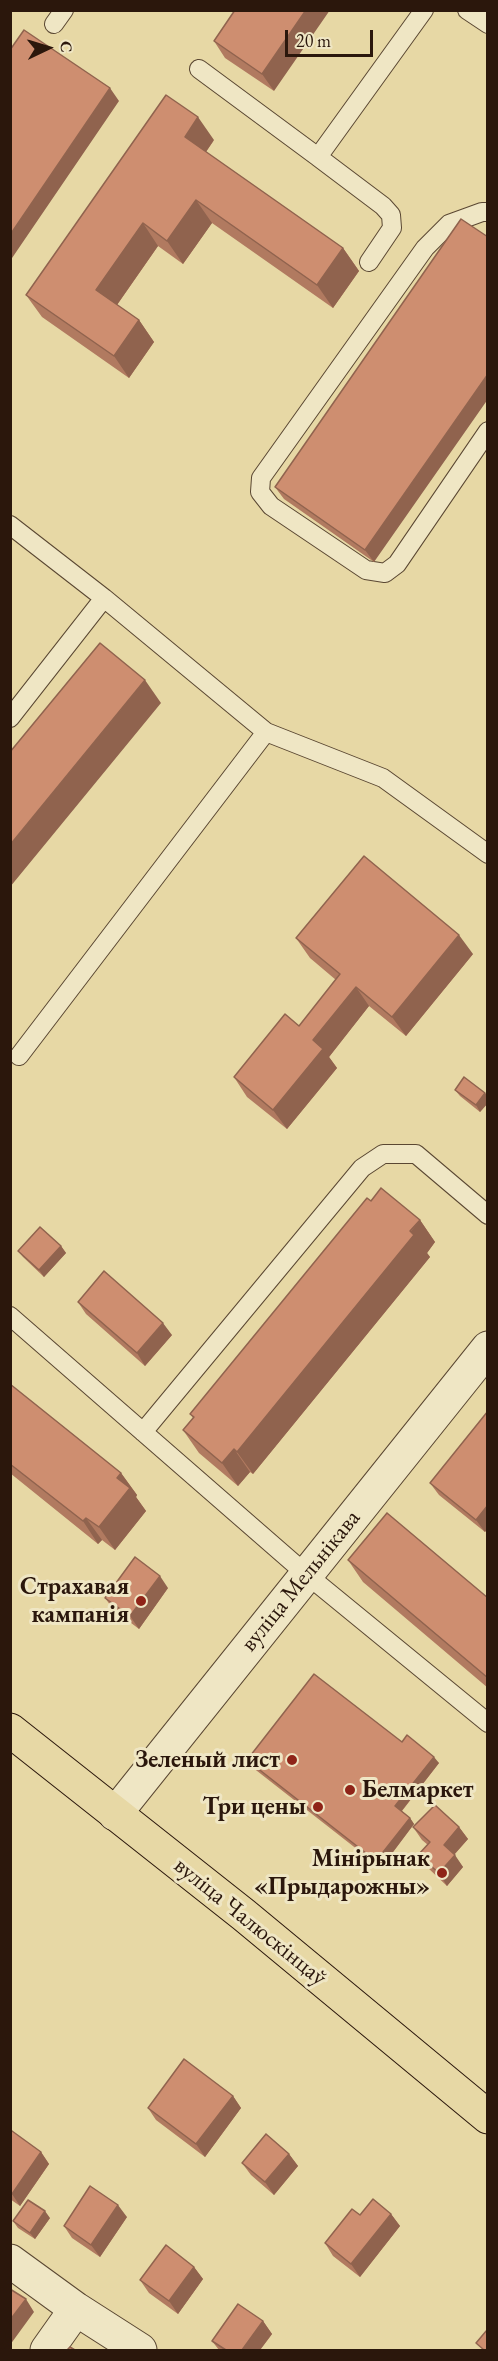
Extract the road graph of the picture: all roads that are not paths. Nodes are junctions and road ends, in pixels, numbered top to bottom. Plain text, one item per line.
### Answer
1 (424, 10) edge
2 (467, 10) edge
3 (488, 24) edge
4 (199, 69) dead end
5 (318, 157) junction
6 (488, 213) edge
7 (369, 262) dead end
8 (488, 431) edge
9 (10, 525) edge
10 (104, 598) junction
11 (10, 718) edge
12 (266, 732) junction
13 (488, 854) edge
14 (19, 1056) dead end
15 (488, 1215) edge
16 (10, 1316) edge
17 (488, 1348) edge
18 (143, 1432) junction
19 (306, 1574) junction
20 (488, 1723) edge
21 (10, 1730) edge
22 (115, 1814) junction
23 (488, 2117) edge
24 (10, 2261) edge
25 (76, 2309) junction
26 (47, 2350) edge
27 (140, 2350) edge

1 - 5 lane
2 - 3 lane
4 - 5 lane
5 - 7 lane
6 - 8 lane
9 - 10 lane
10 - 11 lane
10 - 12 lane
12 - 13 lane
12 - 14 lane
15 - 18 lane
16 - 18 lane
17 - 19 street, вуліца Мельнікава
18 - 19 lane
19 - 20 lane
19 - 22 street, вуліца Мельнікава
21 - 22 main road, вуліца Чалюскінцаў
22 - 23 main road, вуліца Чалюскінцаў
24 - 25 street
25 - 26 street
25 - 27 street

